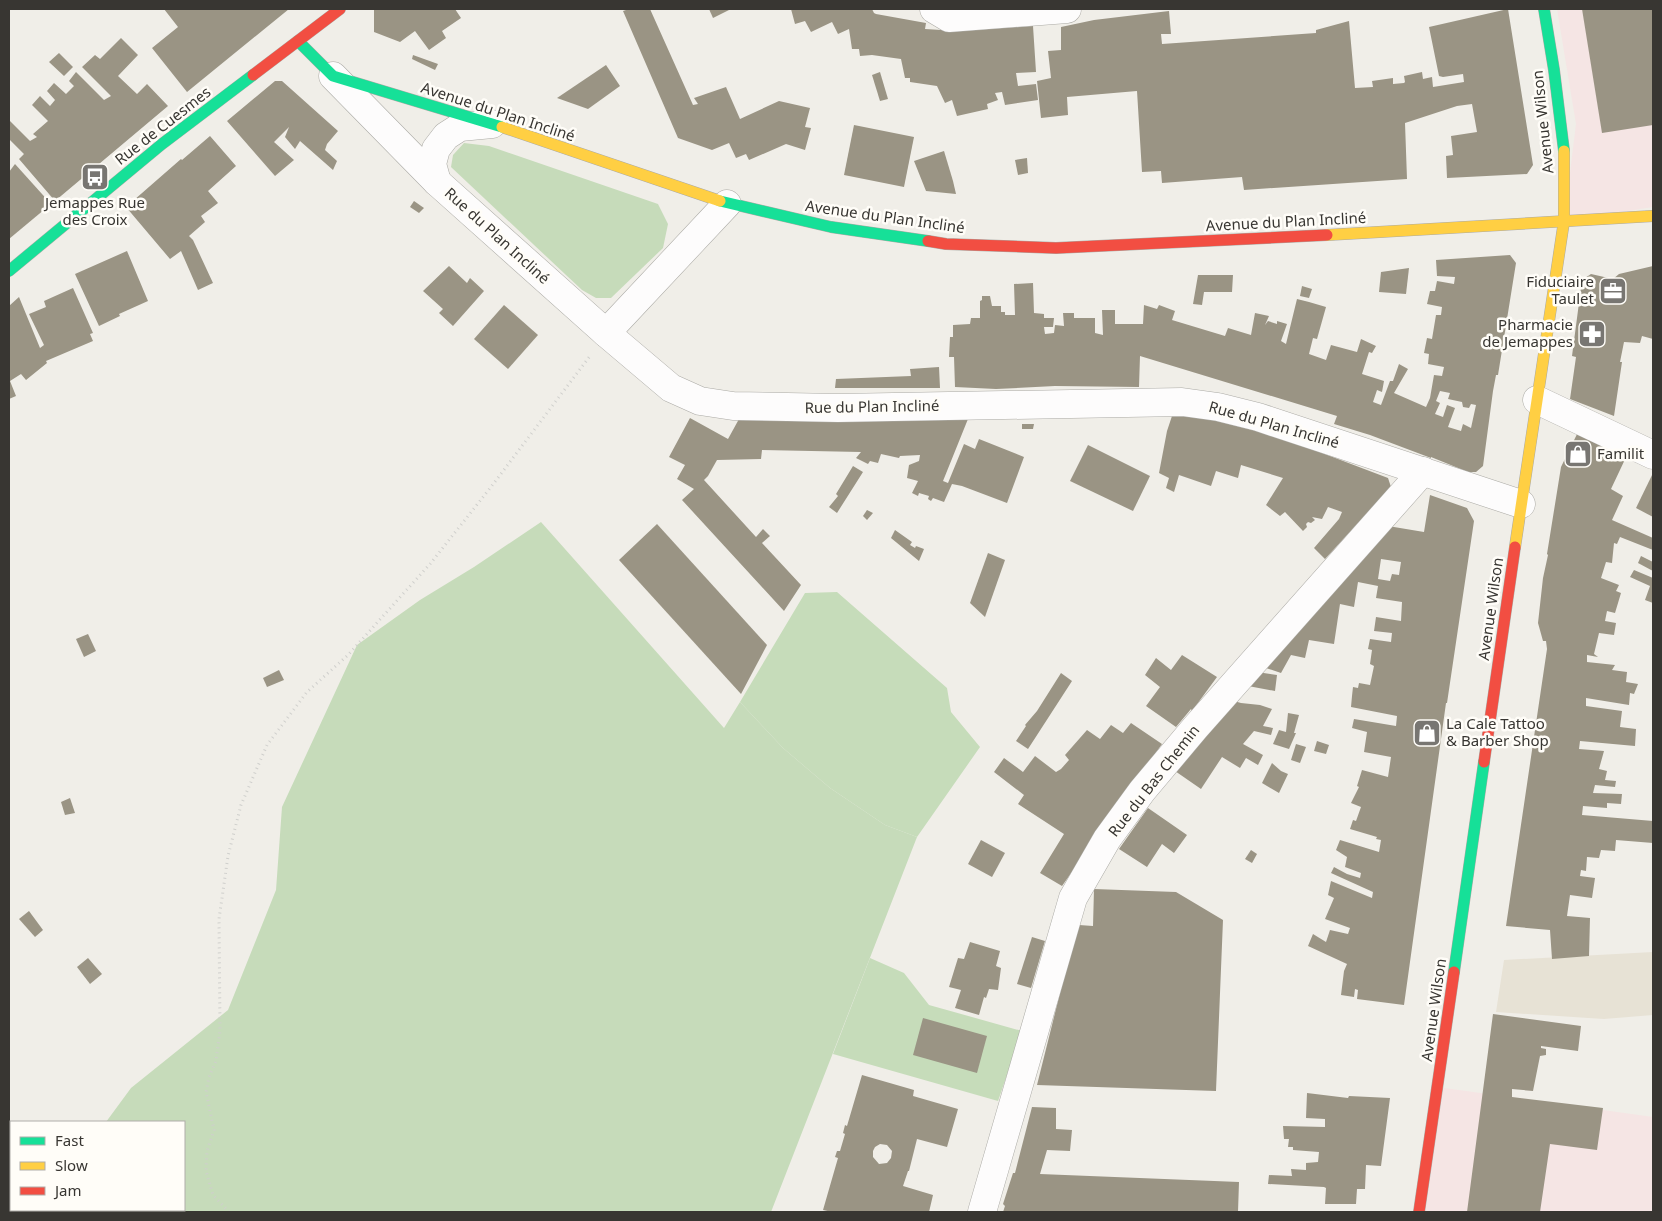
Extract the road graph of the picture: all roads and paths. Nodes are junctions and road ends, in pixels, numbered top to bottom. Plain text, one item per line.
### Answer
1 (340, 9) edge
2 (934, 9) edge
3 (1067, 9) edge
4 (1544, 9) edge
5 (298, 41) junction
6 (333, 76) junction
7 (492, 124) junction
8 (437, 182) junction
9 (727, 204) junction
10 (1653, 216) edge
11 (1564, 221) junction
12 (9, 271) edge
13 (606, 333) junction
14 (1537, 400) junction
15 (1653, 455) edge
16 (1423, 471) junction
17 (1521, 504) junction
18 (229, 1212) edge
19 (982, 1212) edge
20 (1419, 1212) edge

1 - 5 street, Rue de Cuesmes
2 - 3 street
4 - 11 street, Avenue Wilson
5 - 6 street, Avenue du Plan Incliné
5 - 12 street, Rue de Cuesmes
6 - 7 street, Avenue du Plan Incliné
6 - 8 street, Rue du Plan Incliné
7 - 8 street
7 - 9 street, Avenue du Plan Incliné
8 - 13 street, Rue du Plan Incliné
9 - 11 street, Avenue du Plan Incliné
9 - 13 street
10 - 11 street, Avenue du Plan Incliné
11 - 14 street, Avenue Wilson
13 - 16 street, Rue du Plan Incliné
13 - 18 path
14 - 15 street
14 - 17 street, Avenue Wilson
16 - 17 street, Rue du Plan Incliné
16 - 19 street, Rue du Bas Chemin
17 - 20 street, Avenue Wilson

